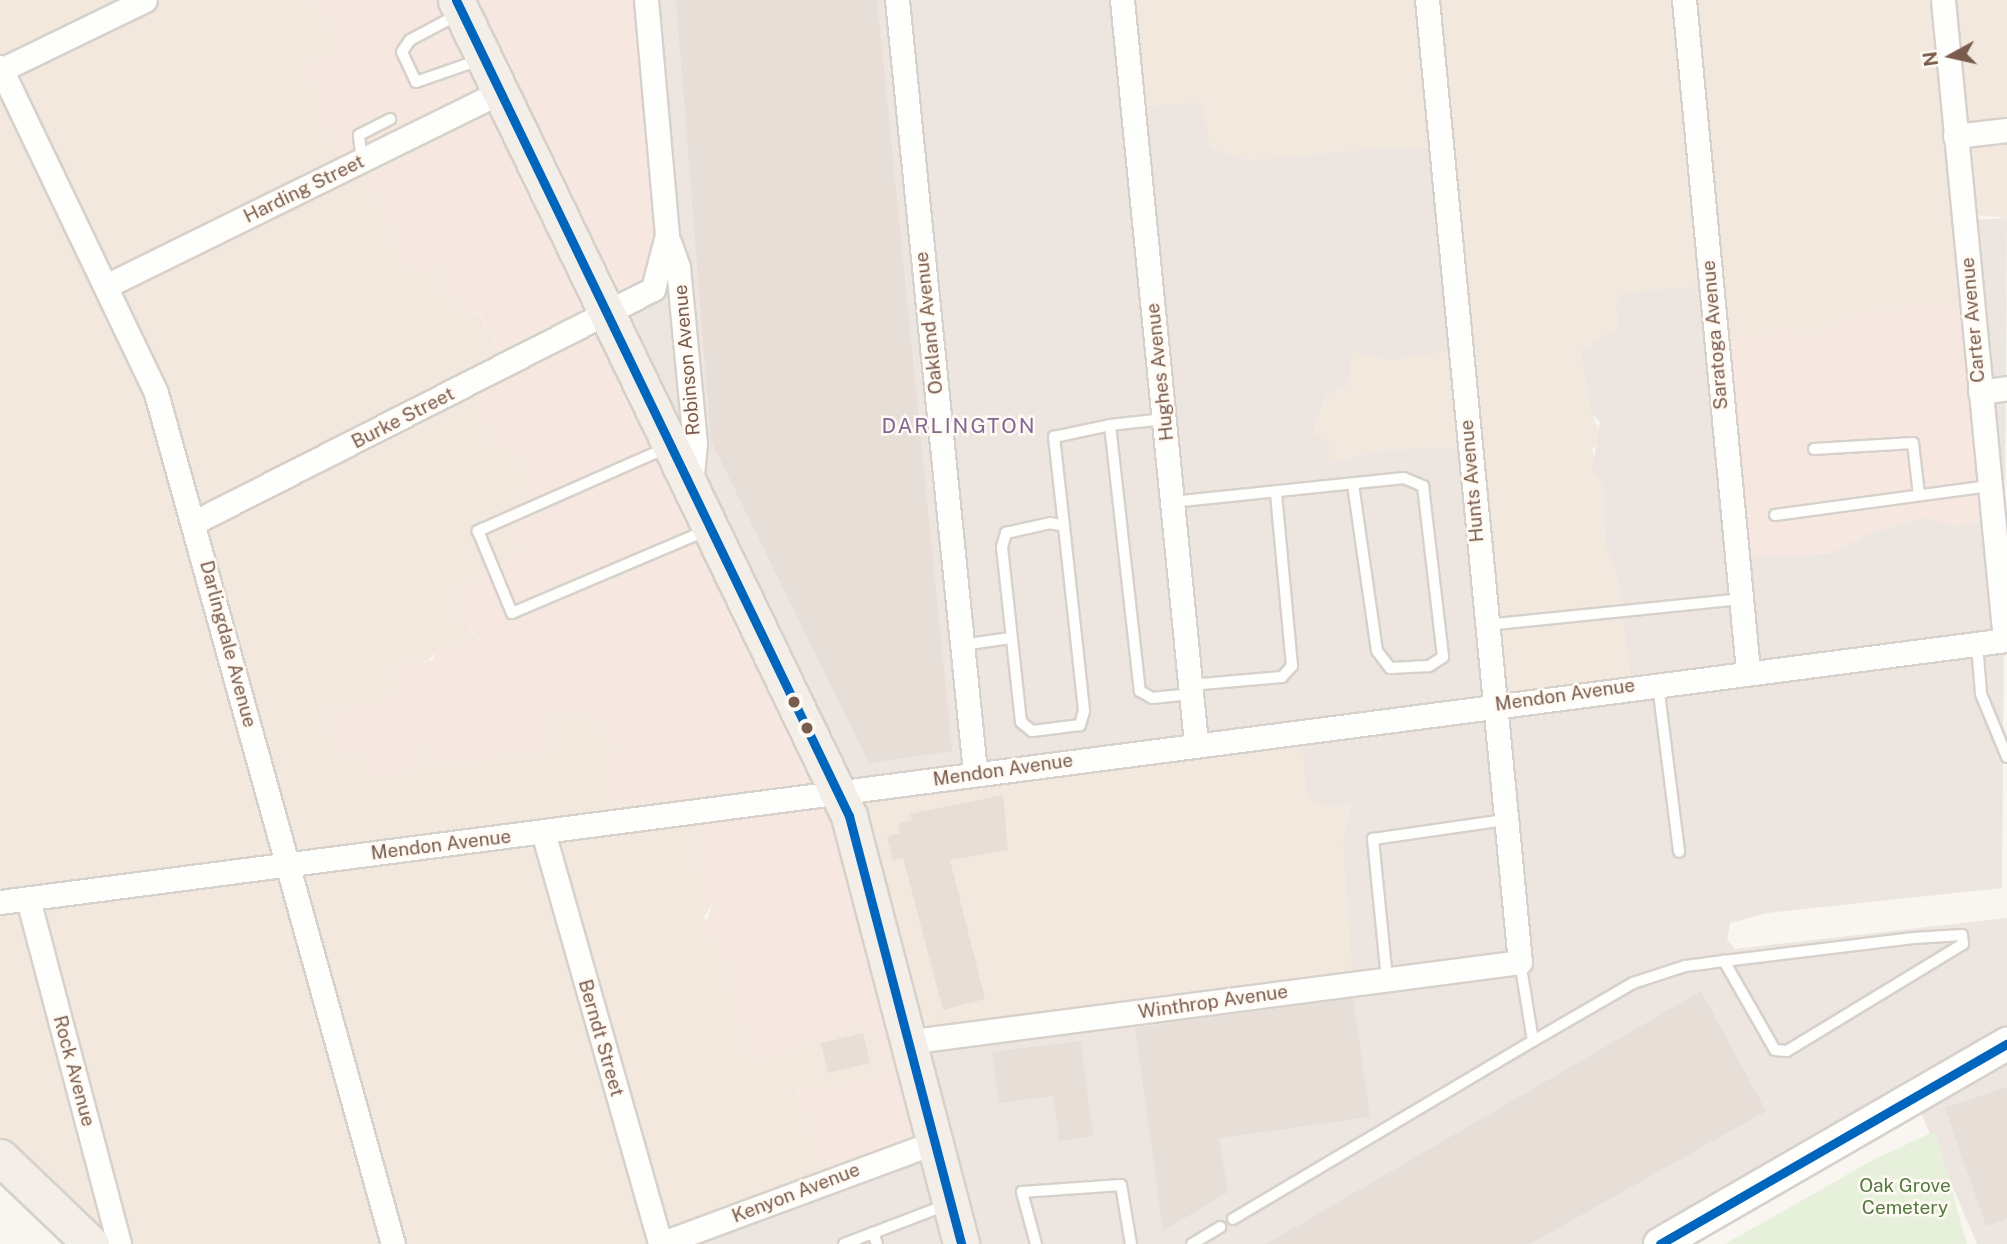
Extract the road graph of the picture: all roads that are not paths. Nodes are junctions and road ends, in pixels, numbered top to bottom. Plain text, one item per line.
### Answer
1 (145, 0) edge
2 (646, 0) edge
3 (897, 0) edge
4 (1122, 0) edge
5 (1427, 0) edge
6 (1684, 0) edge
7 (1943, 0) edge
8 (459, 6) edge
9 (485, 58) junction
10 (1, 68) edge
11 (501, 92) junction
12 (390, 119) dead end
13 (2007, 130) edge
14 (1955, 136) junction
15 (362, 161) junction
16 (667, 235) junction
17 (106, 286) junction
18 (611, 314) junction
19 (2007, 388) edge
20 (1980, 392) junction
21 (1164, 419) junction
22 (1110, 425) junction
23 (672, 446) junction
24 (1814, 449) dead end
25 (1353, 484) junction
26 (690, 486) junction
27 (1989, 486) junction
28 (1276, 492) junction
29 (1919, 495) junction
30 (1172, 502) junction
31 (1775, 515) dead end
32 (195, 522) junction
33 (1064, 526) junction
34 (711, 528) junction
35 (1741, 599) junction
36 (1485, 625) junction
37 (1010, 638) junction
38 (2006, 640) edge
39 (1977, 644) junction
40 (962, 645) junction
41 (1748, 671) junction
42 (1657, 682) junction
43 (1191, 690) junction
44 (1492, 704) junction
45 (1196, 743) junction
46 (2007, 757) edge
47 (975, 772) junction
48 (840, 794) junction
49 (1504, 820) junction
50 (543, 832) junction
51 (1679, 852) dead end
52 (288, 866) junction
53 (28, 899) junction
54 (0, 902) edge
55 (1724, 961) junction
56 (1520, 962) junction
57 (1387, 979) junction
58 (1533, 1041) junction
59 (906, 1042) junction
60 (2007, 1044) edge
61 (933, 1143) junction
62 (0, 1157) edge
63 (949, 1203) junction
64 (1233, 1219) dead end
65 (1220, 1227) dead end
66 (875, 1239) edge
67 (91, 1244) edge
68 (119, 1244) edge
69 (393, 1244) edge
70 (660, 1244) edge
71 (844, 1244) edge
72 (961, 1244) edge
73 (1036, 1244) edge
74 (1131, 1244) edge
75 (1192, 1244) edge
76 (1660, 1244) edge

1 - 10 street
2 - 16 street, Robinson Avenue
3 - 40 street, Oakland Avenue
4 - 21 street, Hughes Avenue
5 - 36 street, Hunts Avenue
6 - 35 street, Saratoga Avenue
7 - 14 street, Carter Avenue
8 - 9 main road
8 - 9 lane
9 - 11 main road
10 - 17 street, Darlingdale Avenue
11 - 15 street, Harding Street
11 - 18 main road
12 - 15 lane
13 - 14 street
14 - 20 street, Carter Avenue
15 - 17 street, Harding Street
16 - 18 street, Robinson Avenue
16 - 26 street, Robinson Avenue
17 - 32 street, Darlingdale Avenue
18 - 23 main road
18 - 32 street, Burke Street
19 - 20 street
20 - 27 street, Carter Avenue
21 - 22 lane
21 - 30 street, Hughes Avenue
22 - 33 lane
22 - 43 lane
23 - 26 main road
23 - 34 lane
24 - 29 lane
25 - 25 lane
25 - 28 lane
26 - 34 main road
27 - 29 lane
27 - 38 street, Carter Avenue
28 - 30 lane
28 - 43 lane
29 - 31 lane
30 - 43 street, Hughes Avenue
32 - 52 street, Darlingdale Avenue
33 - 37 lane
33 - 37 lane
34 - 48 main road
35 - 36 lane
35 - 41 street, Saratoga Avenue
36 - 44 street, Hunts Avenue
37 - 40 lane
38 - 39 street, Mendon Avenue
39 - 41 street, Mendon Avenue
39 - 46 lane
40 - 47 street, Oakland Avenue
41 - 42 street, Mendon Avenue
42 - 44 street, Mendon Avenue
42 - 51 lane
43 - 45 street, Hughes Avenue
44 - 45 street, Mendon Avenue
44 - 49 street, Hunts Avenue
45 - 47 street, Mendon Avenue
47 - 48 street, Mendon Avenue
48 - 50 street, Mendon Avenue
48 - 59 main road
49 - 56 street, Hunts Avenue
49 - 57 lane
50 - 52 street, Mendon Avenue
50 - 70 street, Berndt Street
52 - 53 street, Mendon Avenue
52 - 69 street, Darlingdale Avenue
53 - 54 street, Mendon Avenue
53 - 68 street, Rock Avenue
55 - 55 lane
55 - 58 lane
56 - 57 street, Winthrop Avenue
56 - 58 lane
57 - 59 street, Winthrop Avenue
58 - 64 lane
59 - 61 main road
60 - 76 main road
61 - 63 main road
61 - 70 street, Kenyon Avenue
62 - 67 main road
63 - 66 lane
63 - 72 main road
65 - 75 lane
66 - 71 lane
73 - 74 lane

